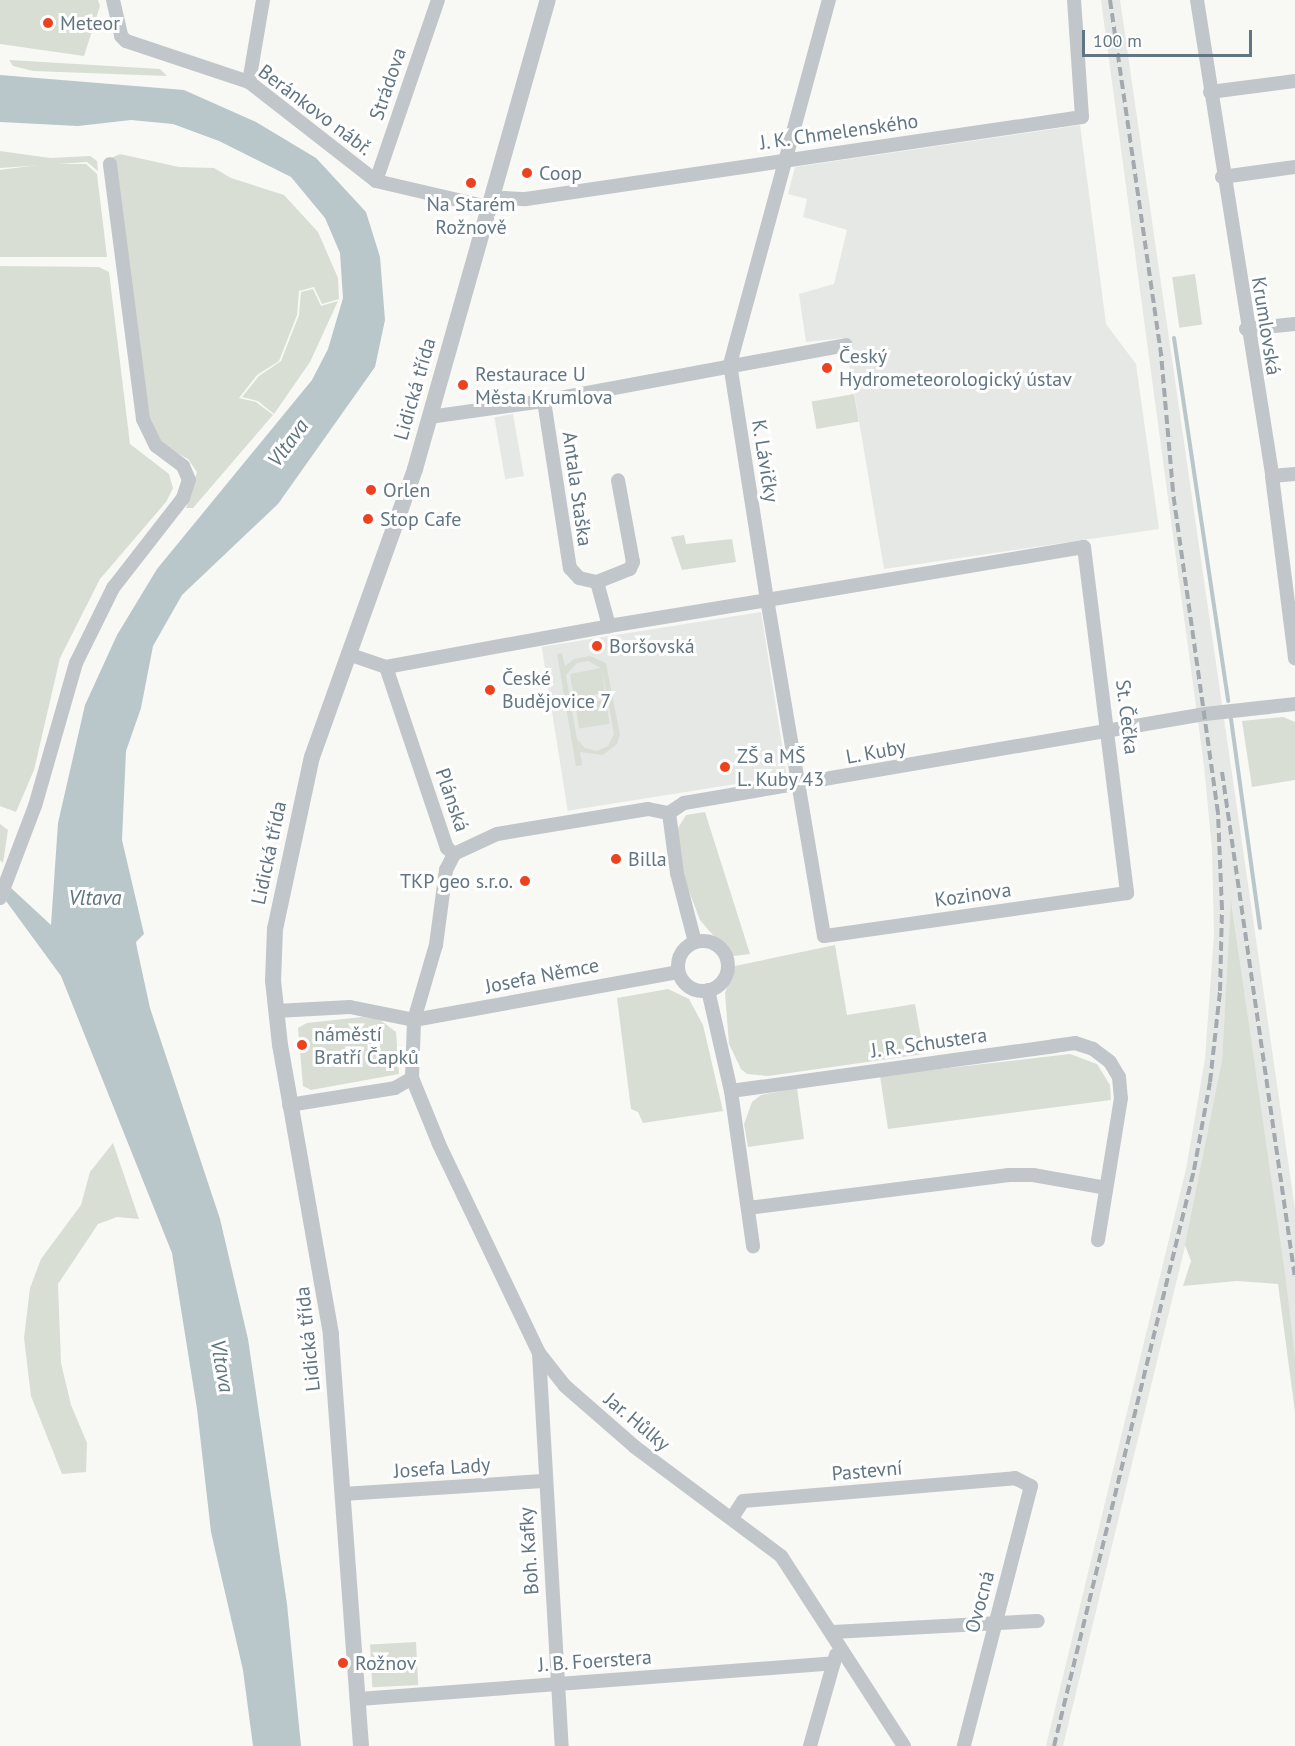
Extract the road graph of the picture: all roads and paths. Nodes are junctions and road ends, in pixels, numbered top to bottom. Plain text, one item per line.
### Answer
1 (112, 0) edge
2 (263, 0) edge
3 (438, 0) edge
4 (548, 0) edge
5 (829, 0) edge
6 (1074, 0) edge
7 (1197, 0) edge
8 (1295, 81) edge
9 (249, 82) junction
10 (1210, 92) junction
11 (785, 159) junction
12 (110, 164) dead end
13 (1295, 167) edge
14 (1222, 177) junction
15 (376, 181) junction
16 (488, 207) junction
17 (1295, 324) edge
18 (1246, 329) junction
19 (846, 345) dead end
20 (730, 364) junction
21 (544, 401) junction
22 (429, 417) junction
23 (1295, 474) edge
24 (1272, 477) junction
25 (618, 480) dead end
26 (597, 582) junction
27 (767, 600) junction
28 (609, 626) junction
29 (1292, 628) edge
30 (348, 654) junction
31 (1295, 659) edge
32 (386, 667) junction
33 (1295, 704) edge
34 (1110, 731) junction
35 (800, 785) junction
36 (669, 813) junction
37 (454, 854) junction
38 (1127, 893) joint
39 (0, 898) edge
40 (824, 936) joint
41 (695, 942) junction
42 (678, 972) junction
43 (708, 990) junction
44 (276, 1011) junction
45 (414, 1020) junction
46 (412, 1078) junction
47 (731, 1091) junction
48 (289, 1105) junction
49 (1106, 1188) junction
50 (748, 1208) junction
51 (1098, 1240) dead end
52 (753, 1246) dead end
53 (539, 1353) junction
54 (1014, 1478) joint
55 (543, 1481) junction
56 (343, 1494) junction
57 (732, 1518) junction
58 (1038, 1621) dead end
59 (994, 1623) junction
60 (836, 1637) junction
61 (834, 1663) junction
62 (557, 1684) junction
63 (359, 1699) junction
64 (361, 1746) edge
65 (562, 1746) edge
66 (810, 1746) edge
67 (904, 1746) edge
68 (964, 1746) edge

1 - 9 street, Beránkovo nábř.
2 - 9 street
3 - 15 street, Strádova
4 - 16 street, Lidická třída
5 - 11 street, K. Lávičky
6 - 11 street, J. K. Chmelenského
7 - 10 street, Krumlovská
8 - 10 street
9 - 15 street, Beránkovo nábř.
10 - 14 street, Krumlovská
11 - 16 street, J. K. Chmelenského
11 - 20 street, K. Lávičky
12 - 39 street
13 - 14 street
14 - 18 street, Krumlovská
15 - 16 street, Beránkovo nábř.
16 - 22 street, Lidická třída
17 - 18 street
18 - 24 street, Krumlovská
19 - 20 street
20 - 21 street
20 - 27 street, K. Lávičky
21 - 22 street
21 - 26 street, Antala Staška
22 - 30 street, Lidická třída
23 - 24 street
24 - 29 street, Krumlovská
25 - 26 street
26 - 28 street
27 - 28 street
27 - 34 street, St. Čečka
27 - 35 street, K. Lávičky
28 - 32 street
29 - 31 street, Krumlovská
30 - 32 street
30 - 44 street, Lidická třída
32 - 37 street, Plánská
33 - 34 street, L. Kuby
34 - 35 street, L. Kuby
34 - 38 street, St. Čečka
35 - 36 street, L. Kuby
35 - 40 street, K. Lávičky
36 - 37 street, L. Kuby
36 - 41 street
37 - 45 street, Plánská
38 - 40 street, Kozinova
41 - 42 street
41 - 43 street
42 - 43 street
42 - 45 street, Josefa Němce
43 - 47 street
44 - 45 street
44 - 48 street, Lidická třída
45 - 46 street, Plánská
46 - 48 street
46 - 53 street, Jar. Hůlky
47 - 49 street, J. R. Schustera
47 - 50 street
48 - 56 street, Lidická třída
49 - 50 street
49 - 51 street
50 - 52 street
53 - 55 street, Boh. Kafky
53 - 57 street, Jar. Hůlky
54 - 57 street, Pastevní
54 - 59 street, Ovocná
55 - 56 street, Josefa Lady
55 - 62 street, Boh. Kafky
56 - 63 street, Lidická třída
57 - 60 street, Jar. Hůlky
58 - 59 street
59 - 60 street
59 - 68 street, Ovocná
60 - 61 street
60 - 67 street, Jar. Hůlky
61 - 62 street, J. B. Foerstera
61 - 66 street
62 - 63 street, J. B. Foerstera
62 - 65 street, Boh. Kafky
63 - 64 street, Lidická třída

